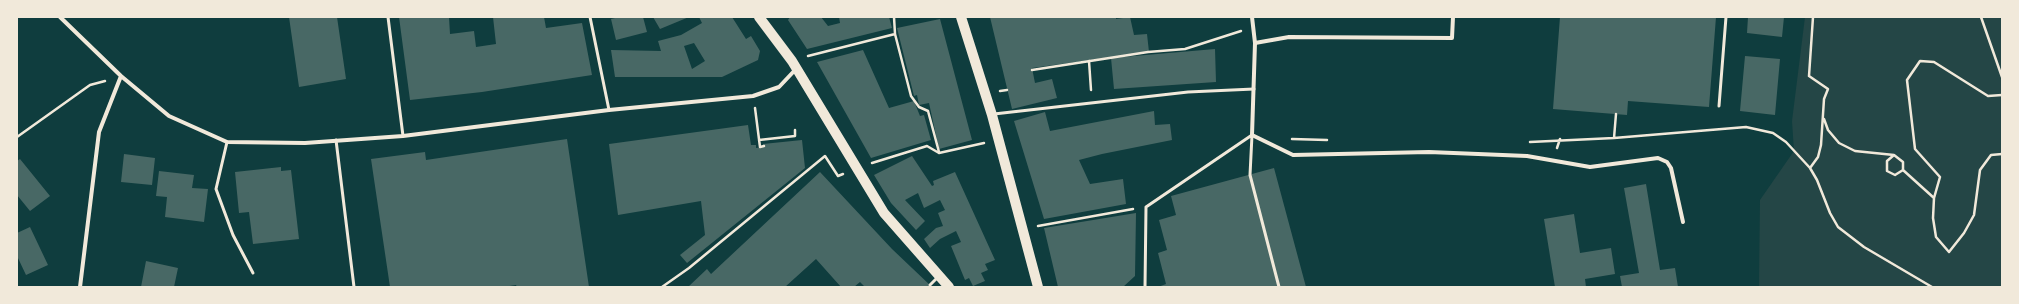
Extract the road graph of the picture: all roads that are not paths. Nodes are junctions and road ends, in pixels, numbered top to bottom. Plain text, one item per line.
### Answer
1 (60, 17) edge
2 (388, 17) edge
3 (590, 17) edge
4 (760, 17) edge
5 (961, 17) edge
6 (1252, 17) edge
7 (1453, 17) edge
8 (1726, 17) edge
9 (1255, 43) junction
10 (795, 65) junction
11 (120, 76) junction
12 (1254, 89) junction
13 (1719, 106) dead end
14 (608, 110) junction
15 (992, 115) junction
16 (1252, 135) junction
17 (404, 136) junction
18 (336, 140) junction
19 (227, 142) junction
20 (1683, 222) dead end
21 (253, 272) dead end
22 (940, 276) junction
23 (930, 285) dead end
24 (80, 287) edge
25 (354, 287) edge
26 (948, 287) edge
27 (1038, 287) edge
28 (1145, 287) edge
29 (1279, 287) edge

1 - 11 street
2 - 17 lane
3 - 14 lane
4 - 10 main road
5 - 15 main road
6 - 9 street
7 - 9 street
8 - 13 lane
9 - 12 street
10 - 14 street
10 - 22 main road
11 - 19 street
11 - 24 street
12 - 15 lane
12 - 16 street
14 - 17 street
15 - 27 main road
16 - 20 street
16 - 28 lane
16 - 29 lane
17 - 18 street
18 - 19 street
18 - 25 lane
19 - 21 lane
22 - 23 lane
22 - 26 main road

